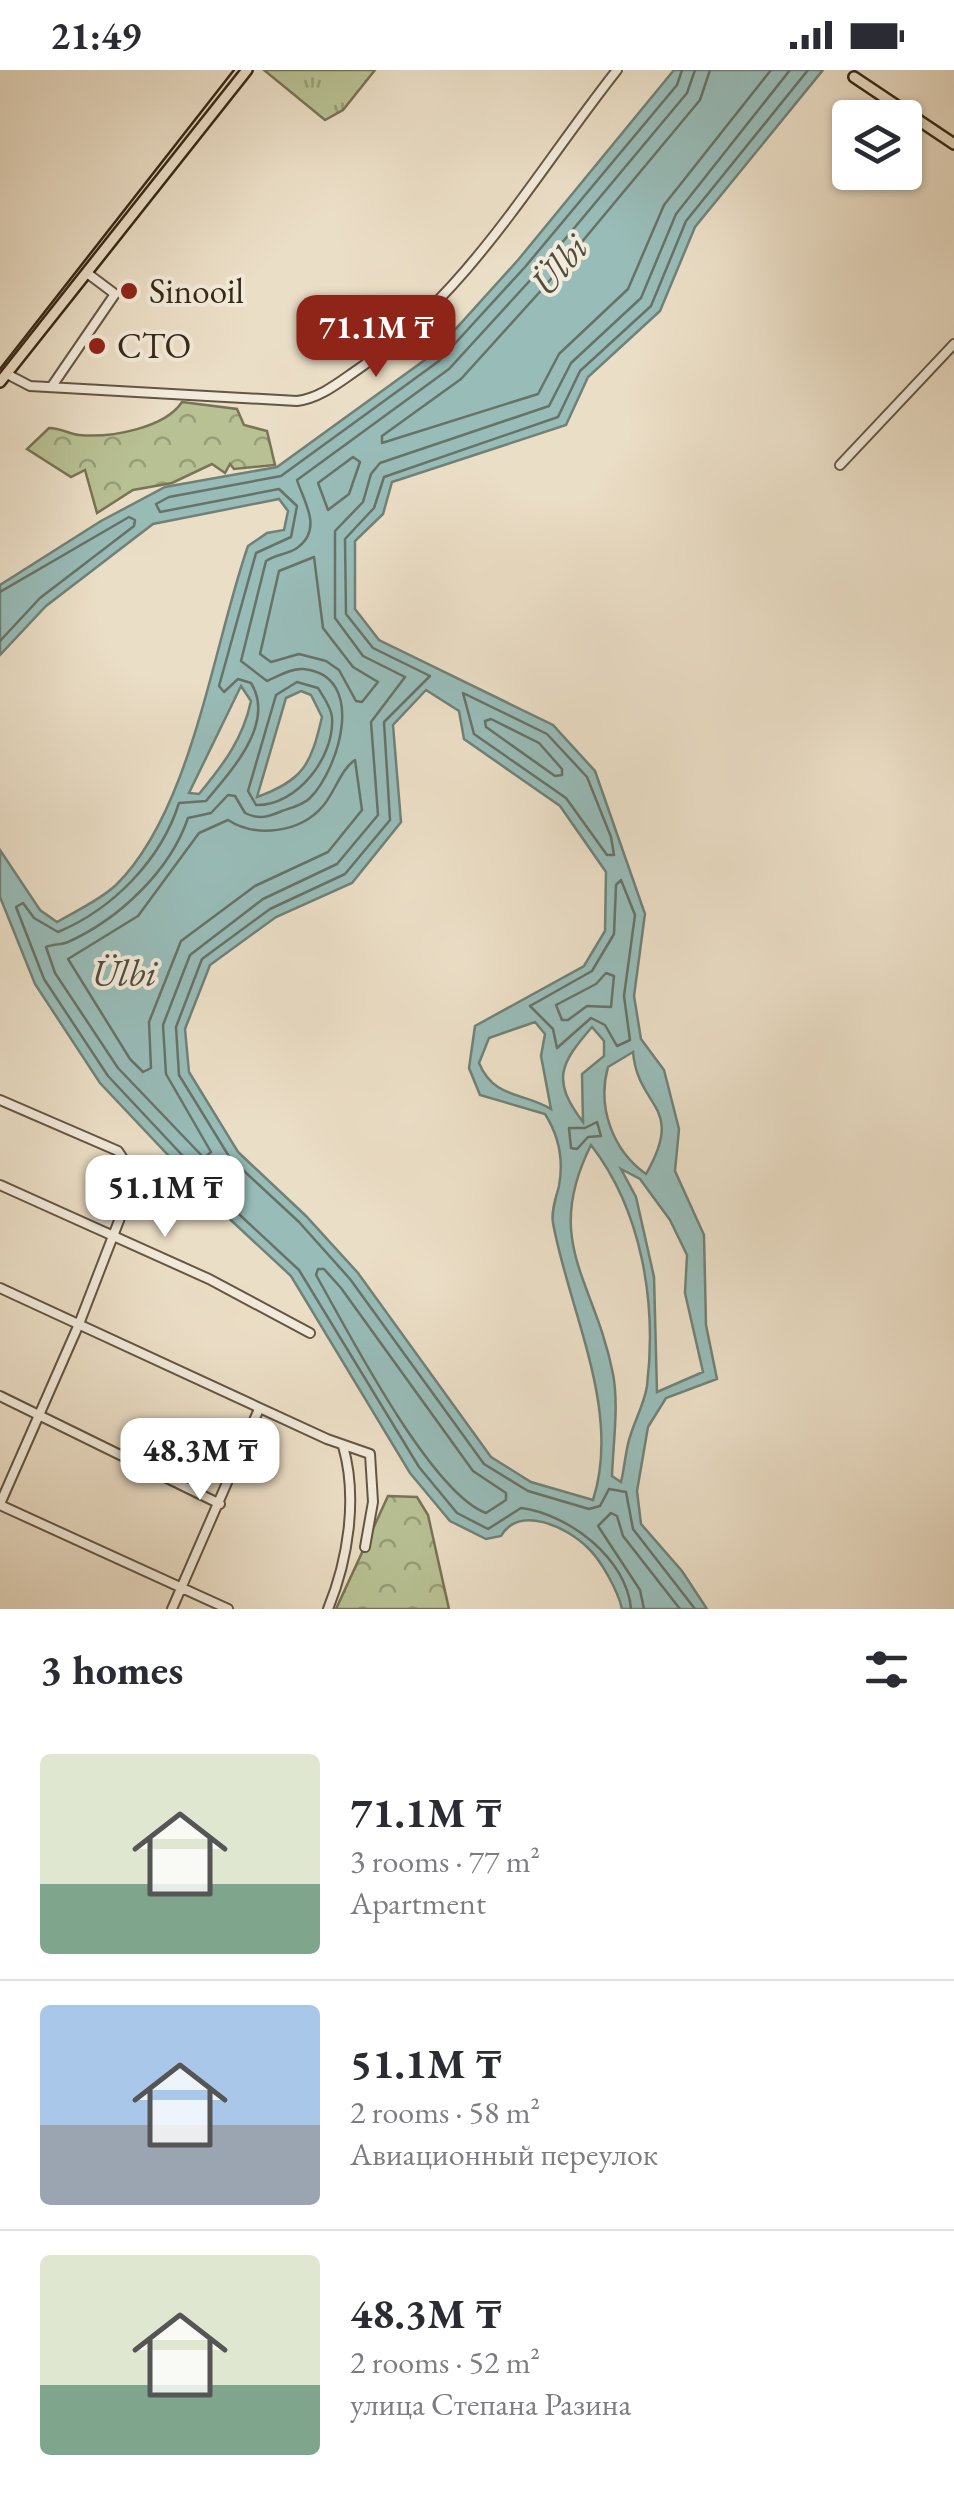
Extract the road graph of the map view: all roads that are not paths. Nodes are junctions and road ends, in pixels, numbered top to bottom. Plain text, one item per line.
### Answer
1 (247, 70) edge
2 (617, 70) edge
3 (854, 77) dead end
4 (954, 144) edge
5 (87, 273) junction
6 (954, 344) edge
7 (4, 378) edge
8 (52, 386) junction
9 (840, 465) dead end
10 (0, 1100) edge
11 (0, 1186) edge
12 (114, 1238) junction
13 (0, 1288) edge
14 (79, 1324) junction
15 (310, 1333) dead end
16 (0, 1396) edge
17 (259, 1409) junction
18 (39, 1416) junction
19 (342, 1446) junction
20 (0, 1504) edge
21 (220, 1504) junction
22 (365, 1547) dead end
23 (181, 1588) junction
24 (172, 1609) edge
25 (228, 1609) edge
26 (328, 1609) edge

1 - 5 main road
2 - 8 street
3 - 4 main road
5 - 7 main road
5 - 8 street
6 - 9 street
7 - 8 street
10 - 12 street
11 - 12 street
12 - 14 street
12 - 15 street
13 - 14 street
14 - 17 street
14 - 18 street
16 - 18 street
17 - 19 street
17 - 21 street
18 - 20 street
18 - 21 street
19 - 22 street
19 - 26 street
20 - 23 street
21 - 23 street
23 - 24 street
23 - 25 street

